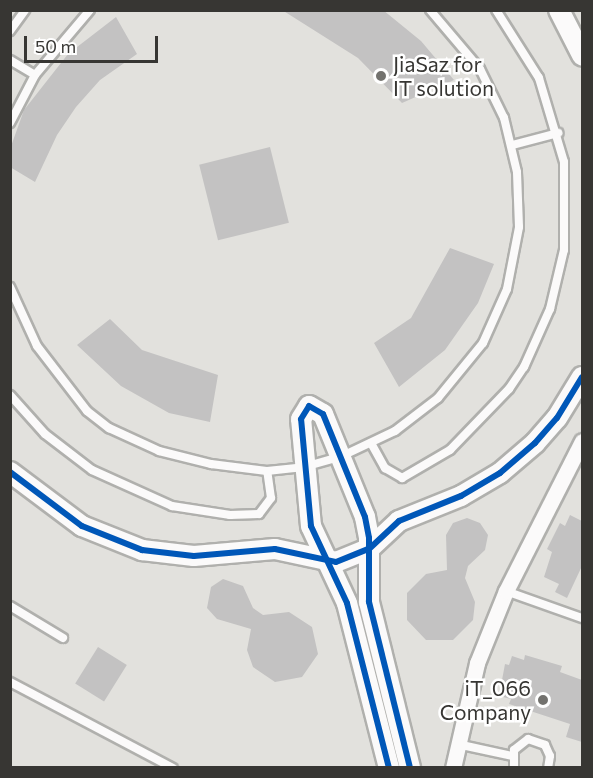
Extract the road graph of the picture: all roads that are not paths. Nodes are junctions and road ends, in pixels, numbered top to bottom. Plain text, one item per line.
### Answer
1 (26, 10) edge
2 (90, 10) edge
3 (430, 10) edge
4 (560, 10) edge
5 (570, 10) edge
6 (496, 11) edge
7 (582, 29) edge
8 (10, 31) edge
9 (582, 55) edge
10 (10, 60) edge
11 (35, 75) junction
12 (10, 123) edge
13 (558, 133) junction
14 (512, 145) junction
15 (10, 287) edge
16 (582, 377) edge
17 (10, 395) edge
18 (582, 441) edge
19 (371, 443) junction
20 (340, 457) junction
21 (304, 467) junction
22 (267, 471) junction
23 (10, 472) edge
24 (369, 549) junction
25 (325, 561) junction
26 (506, 591) junction
27 (10, 606) edge
28 (582, 618) edge
29 (63, 638) dead end
30 (10, 682) edge
31 (455, 744) junction
32 (512, 756) junction
33 (173, 768) edge
34 (389, 768) edge
35 (410, 768) edge
36 (453, 768) edge
37 (514, 768) edge
38 (548, 768) edge

1 - 8 lane
2 - 11 lane
3 - 14 lane
4 - 9 street
5 - 7 street
6 - 13 lane
10 - 11 lane
11 - 12 lane
13 - 14 lane
13 - 19 lane
14 - 19 lane
15 - 22 lane
16 - 24 street
17 - 22 lane
18 - 26 street
19 - 20 lane
20 - 21 lane
20 - 21 street
20 - 24 street
21 - 22 lane
21 - 25 street
23 - 25 street
24 - 25 street
24 - 35 street
25 - 34 street
26 - 28 lane
26 - 31 street
27 - 29 lane
30 - 33 lane
31 - 32 lane
31 - 36 street
32 - 37 lane
32 - 38 lane

